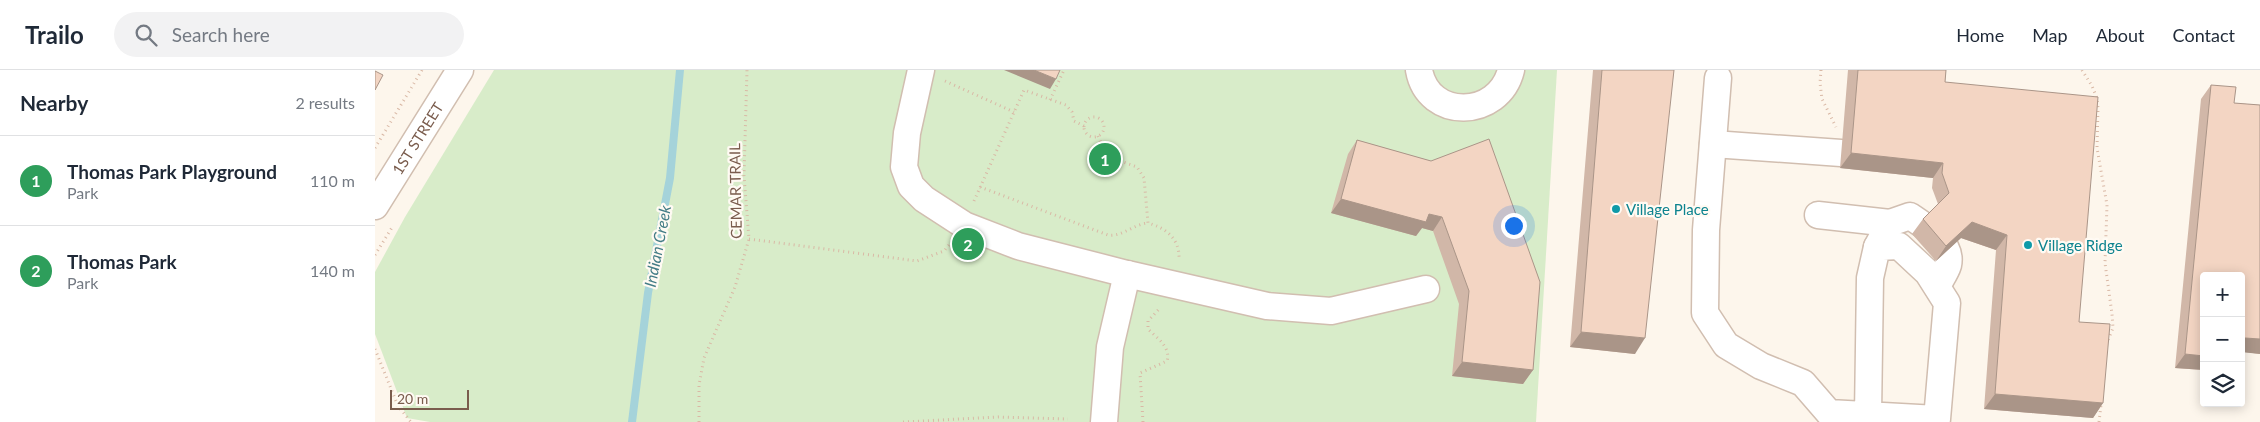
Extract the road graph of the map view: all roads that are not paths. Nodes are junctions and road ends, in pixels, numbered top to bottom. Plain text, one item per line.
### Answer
1 (460, 70) edge
2 (921, 70) edge
3 (1419, 70) edge
4 (1511, 70) edge
5 (1718, 78) dead end
6 (1713, 144) junction
7 (1837, 152) road end
8 (375, 206) edge
9 (1818, 215) dead end
10 (1890, 223) junction
11 (1877, 247) junction
12 (1127, 274) junction
13 (1937, 286) junction
14 (1426, 289) dead end
15 (1829, 411) edge
16 (1867, 415) junction
17 (1104, 422) edge

1 - 8 street, 1ST STREET
2 - 12 street
3 - 4 street
5 - 6 street
6 - 7 street
6 - 15 street
9 - 10 street
10 - 11 street
10 - 13 street
11 - 13 street
11 - 16 street
12 - 14 street
12 - 17 street
13 - 16 street
15 - 16 street

